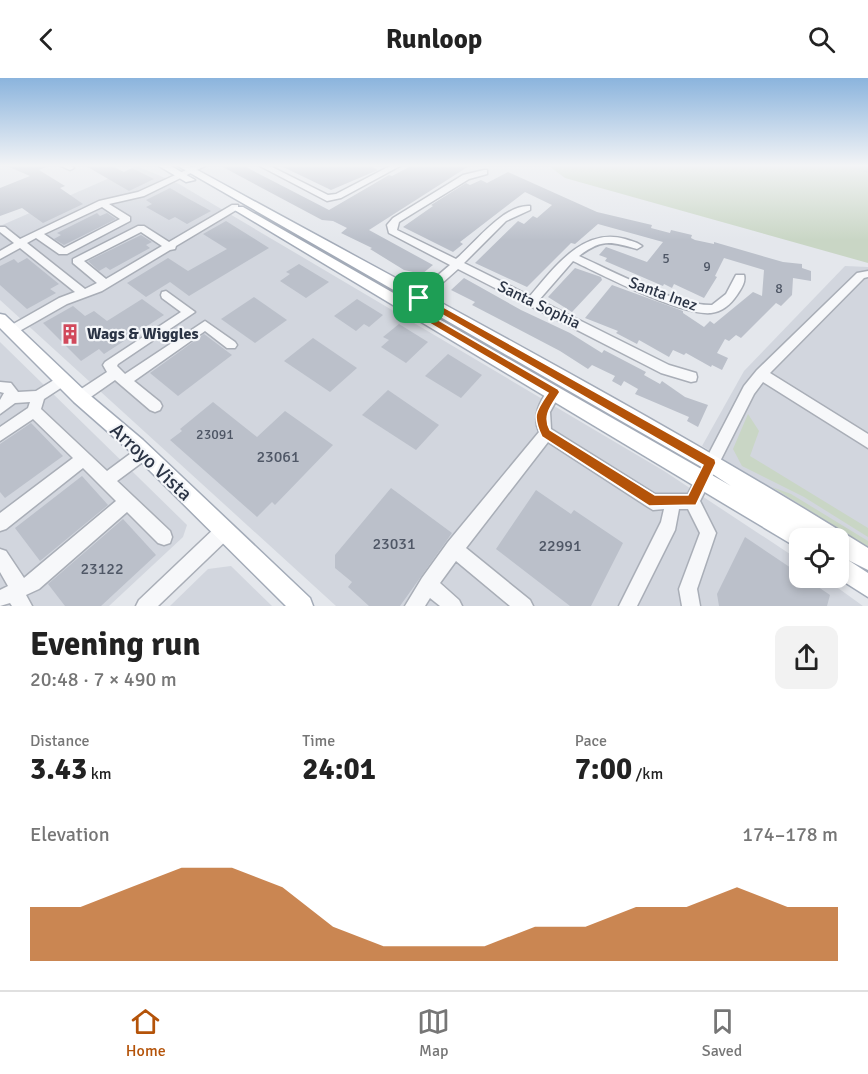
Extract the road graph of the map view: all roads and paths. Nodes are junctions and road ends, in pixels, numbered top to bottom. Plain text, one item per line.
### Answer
1 (147, 191) edge
2 (215, 191) edge
3 (226, 191) edge
4 (313, 191) edge
5 (348, 191) edge
6 (444, 191) edge
7 (102, 203) junction
8 (235, 207) junction
9 (527, 208) dead end
10 (2, 229) dead end
11 (37, 234) junction
12 (19, 245) junction
13 (637, 246) dead end
14 (171, 247) junction
15 (0, 256) edge
16 (573, 256) junction
17 (457, 264) junction
18 (868, 274) edge
19 (740, 277) dead end
20 (105, 284) junction
21 (83, 293) junction
22 (166, 295) dead end
23 (532, 301) junction
24 (414, 302) junction
25 (189, 312) junction
26 (6, 324) edge
27 (205, 325) junction
28 (231, 345) dead end
29 (760, 374) junction
30 (120, 377) junction
31 (691, 377) dead end
32 (62, 380) junction
33 (0, 387) edge
34 (554, 392) junction
35 (80, 397) junction
36 (5, 403) edge
37 (36, 404) junction
38 (155, 406) dead end
39 (546, 433) junction
40 (0, 435) edge
41 (868, 442) edge
42 (143, 453) junction
43 (84, 458) junction
44 (707, 471) junction
45 (107, 480) junction
46 (128, 501) junction
47 (673, 501) junction
48 (692, 501) junction
49 (0, 523) edge
50 (806, 528) edge
51 (815, 528) edge
52 (789, 530) edge
53 (224, 531) junction
54 (164, 537) dead end
55 (454, 548) junction
56 (849, 548) edge
57 (849, 556) edge
58 (0, 557) edge
59 (868, 560) edge
60 (868, 567) edge
61 (849, 573) edge
62 (428, 584) junction
63 (868, 586) edge
64 (20, 598) edge
65 (0, 599) edge
66 (145, 606) edge
67 (302, 606) edge
68 (414, 606) edge
69 (453, 606) edge
70 (524, 606) edge
71 (628, 606) edge
72 (691, 606) edge

1 - 7 street
2 - 8 main road
3 - 24 main road
4 - 5 street
6 - 17 street, Santa Sophia
7 - 11 street
7 - 11 street
8 - 14 street
8 - 24 main road
9 - 17 street
10 - 12 street
11 - 12 street
12 - 15 street
12 - 21 street
13 - 16 street
14 - 20 street
14 - 20 street
16 - 19 street, Santa Inez
16 - 23 street
17 - 23 street, Santa Sophia
17 - 24 street
18 - 29 street
20 - 21 street
21 - 26 street
22 - 25 street
23 - 31 street, Santa Sophia
24 - 34 main road
24 - 44 main road
25 - 27 street
25 - 30 street
26 - 32 main road, Arroyo Vista
27 - 28 street
27 - 30 street
29 - 41 street
29 - 44 street
30 - 35 street
30 - 38 street
32 - 35 main road, Arroyo Vista
32 - 37 street
33 - 36 street
34 - 39 street
34 - 44 main road
35 - 42 main road, Arroyo Vista
36 - 37 street
37 - 40 street
37 - 43 street
39 - 47 street
39 - 55 street
42 - 45 street
42 - 53 main road, Arroyo Vista
43 - 45 street
43 - 49 street
44 - 48 street
44 - 50 main road
44 - 51 main road
44 - 52 main road
45 - 46 street
46 - 54 street
46 - 64 street
47 - 48 street
47 - 71 street
48 - 72 street
53 - 66 street
53 - 67 main road, Arroyo Vista
55 - 62 street
55 - 70 street
56 - 59 main road
57 - 60 main road
58 - 64 street
61 - 63 main road
62 - 68 street
62 - 69 street
64 - 65 street

